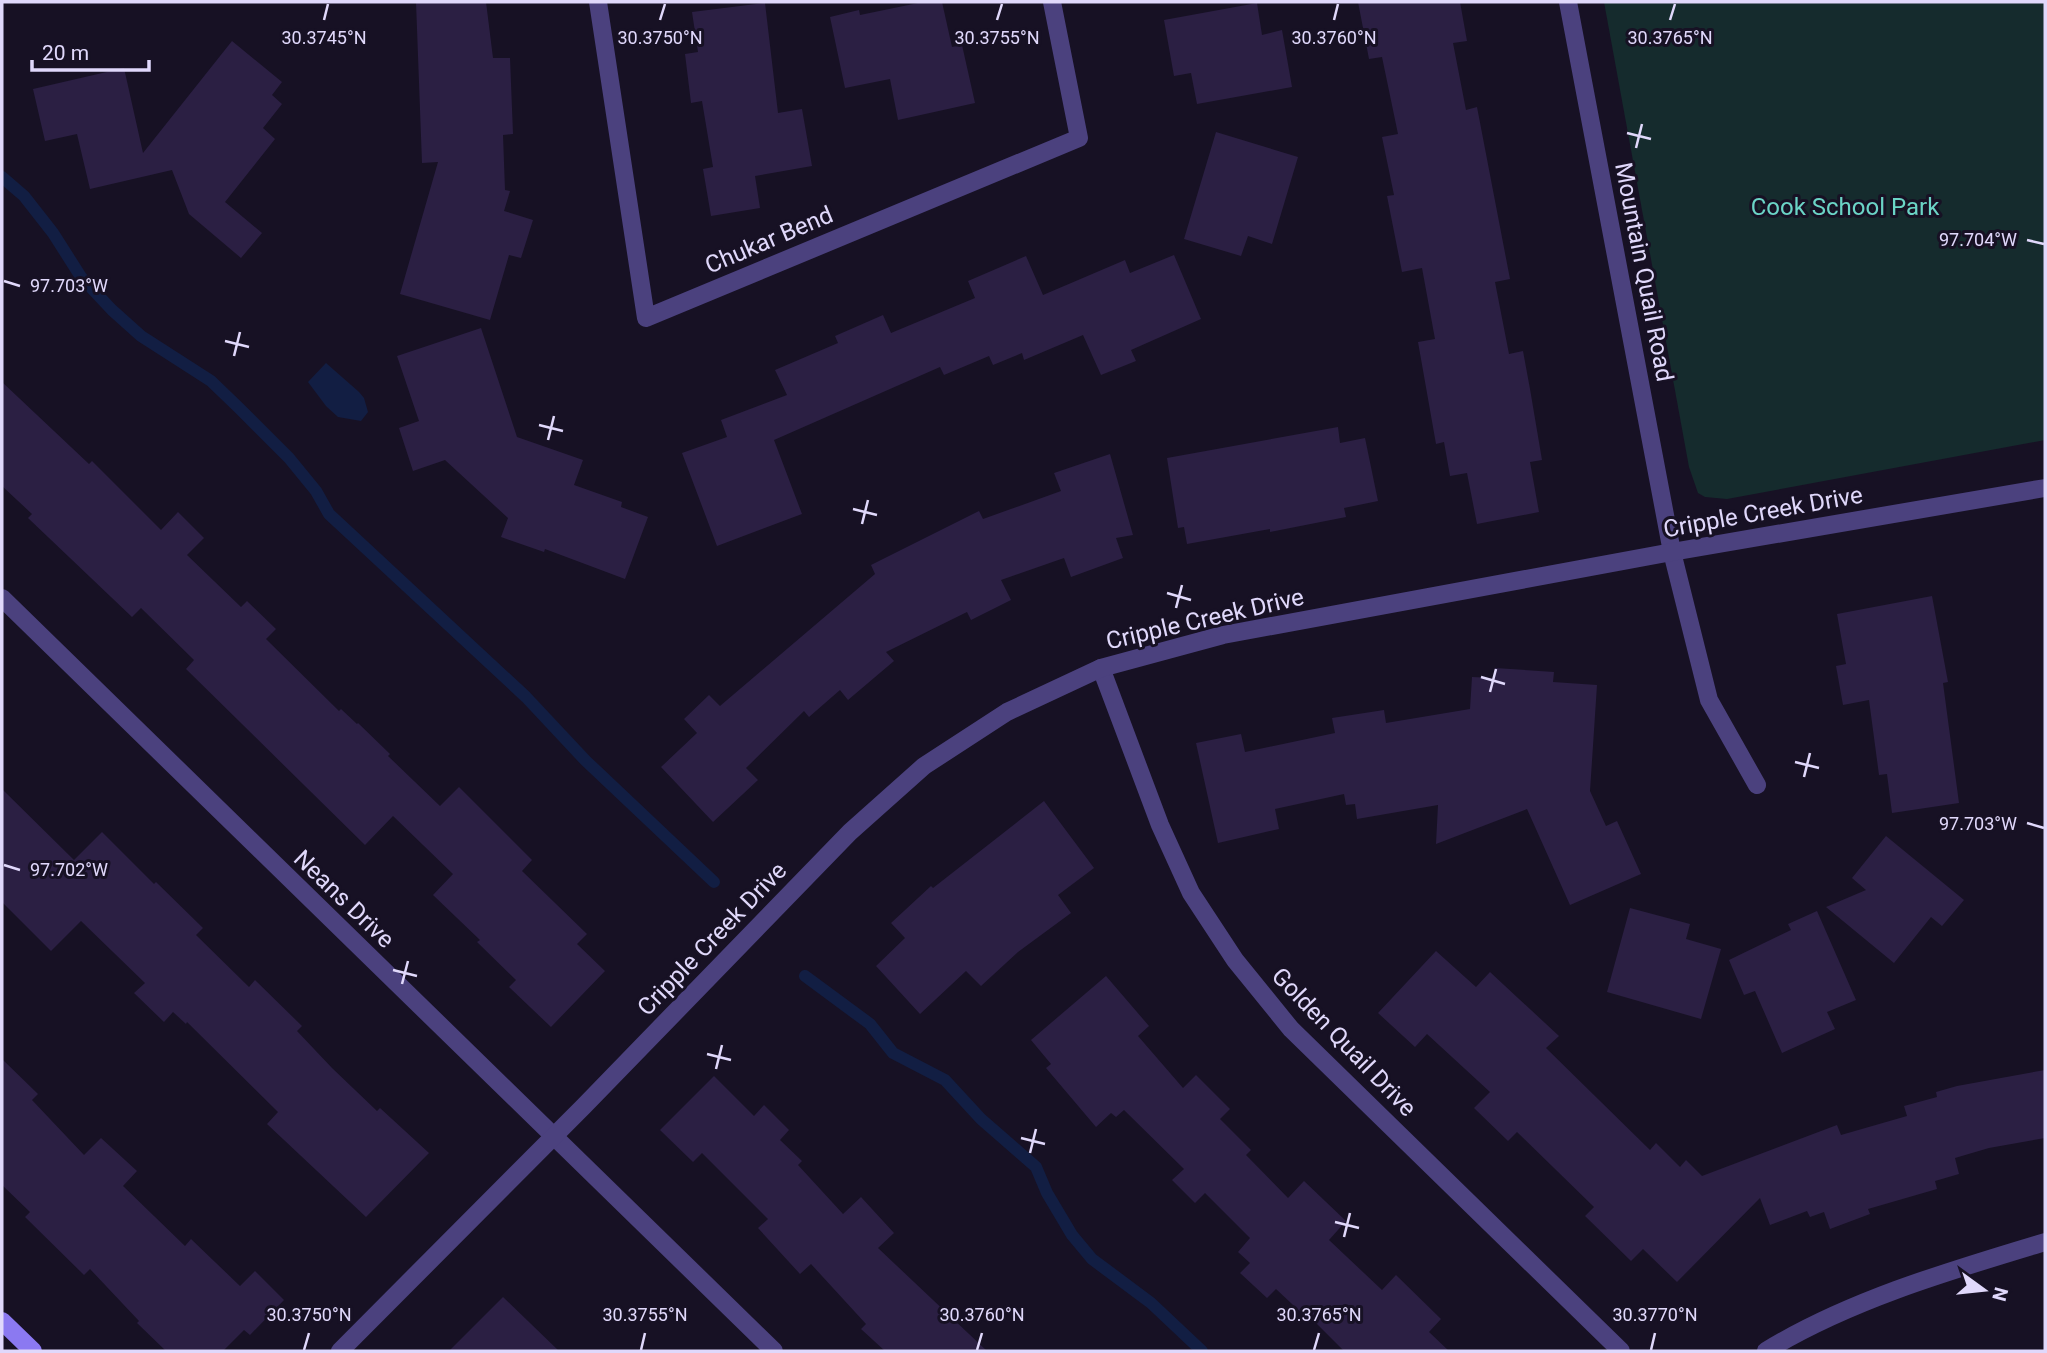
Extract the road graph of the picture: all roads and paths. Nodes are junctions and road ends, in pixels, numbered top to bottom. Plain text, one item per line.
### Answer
1 (598, 2) edge
2 (1052, 2) edge
3 (1569, 2) edge
4 (2045, 488) edge
5 (1672, 552) junction
6 (2, 598) edge
7 (1101, 668) junction
8 (1757, 785) dead end
9 (553, 1137) junction
10 (2045, 1242) edge
11 (2, 1321) edge
12 (33, 1351) edge
13 (340, 1351) edge
14 (774, 1351) edge
15 (1621, 1351) edge
16 (1766, 1351) edge

1 - 2 street, Chukar Bend
3 - 5 street, Mountain Quail Road
4 - 5 street, Cripple Creek Drive
5 - 7 street, Cripple Creek Drive
5 - 8 street, Mountain Quail Road
6 - 9 street, Neans Drive
7 - 9 street, Cripple Creek Drive
7 - 15 street, Golden Quail Drive
9 - 13 street, Cripple Creek Drive
9 - 14 street, Neans Drive
10 - 16 street
11 - 12 street

